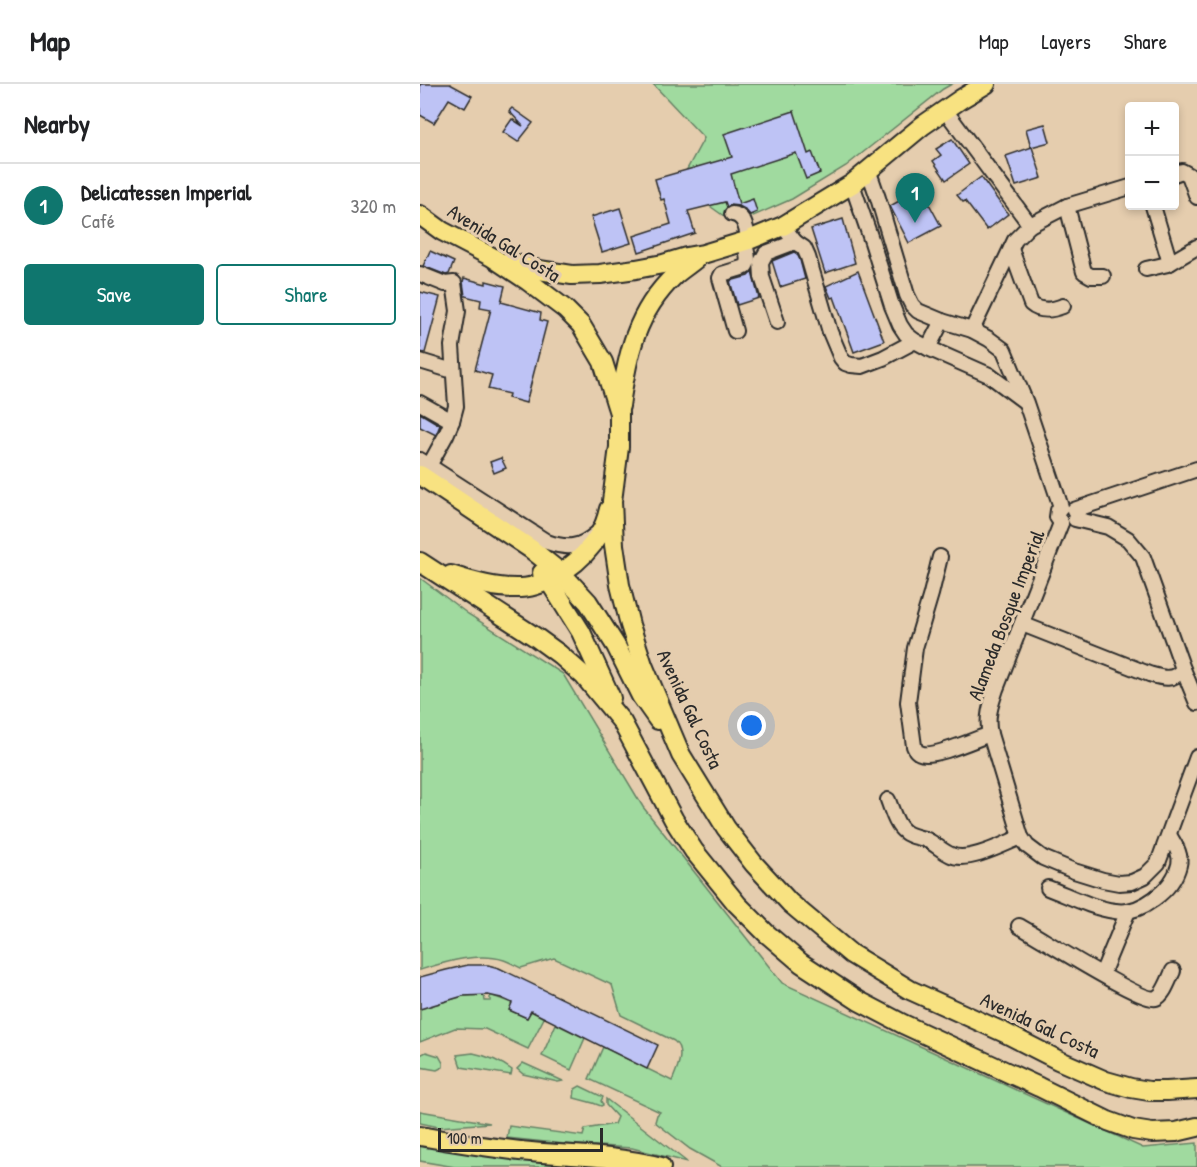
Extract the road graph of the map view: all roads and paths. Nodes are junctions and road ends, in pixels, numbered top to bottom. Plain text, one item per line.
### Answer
1 (986, 84) edge
2 (945, 110) junction
3 (868, 172) junction
4 (1179, 172) edge
5 (852, 184) junction
6 (1125, 189) edge
7 (1197, 197) edge
8 (1067, 206) junction
9 (1154, 210) edge
10 (732, 213) dead end
11 (420, 215) edge
12 (1030, 225) junction
13 (783, 226) junction
14 (747, 241) junction
15 (795, 242) junction
16 (1197, 248) edge
17 (1011, 249) junction
18 (703, 254) junction
19 (492, 257) junction
20 (1170, 263) junction
21 (1146, 269) dead end
22 (420, 274) edge
23 (1103, 276) dead end
24 (1063, 306) dead end
25 (942, 321) junction
26 (777, 322) dead end
27 (972, 330) junction
28 (735, 331) dead end
29 (915, 341) junction
30 (928, 348) junction
31 (1005, 350) junction
32 (420, 361) edge
33 (453, 371) junction
34 (989, 375) junction
35 (420, 403) edge
36 (1026, 403) junction
37 (619, 414) junction
38 (452, 421) junction
39 (423, 467) edge
40 (1197, 469) edge
41 (612, 501) junction
42 (1070, 512) junction
43 (602, 528) junction
44 (940, 557) dead end
45 (423, 565) edge
46 (555, 577) junction
47 (1022, 624) junction
48 (1183, 669) junction
49 (1197, 703) edge
50 (622, 722) junction
51 (990, 734) junction
52 (681, 755) junction
53 (1197, 757) edge
54 (888, 800) dead end
55 (1169, 835) junction
56 (1021, 837) junction
57 (1048, 888) dead end
58 (1128, 911) junction
59 (1019, 926) dead end
60 (1173, 971) dead end
61 (1102, 974) junction
62 (1197, 1089) edge
63 (1197, 1127) edge
64 (420, 1136) edge
65 (661, 1167) edge

1 - 2 main road
2 - 3 main road
2 - 12 street
3 - 5 main road
3 - 25 street
4 - 7 street
5 - 13 main road
5 - 29 street
6 - 8 street
8 - 12 street
8 - 23 street
9 - 20 street
10 - 14 street
11 - 19 main road, Avenida Gal Costa
12 - 17 street
13 - 14 main road
13 - 15 street
14 - 18 main road
14 - 28 street
15 - 26 street
15 - 29 street
16 - 20 street
17 - 24 street
17 - 27 street
18 - 19 main road
18 - 37 main road
19 - 37 main road, Avenida Gal Costa
20 - 21 street
22 - 33 street
25 - 27 street
25 - 30 street
27 - 31 street
29 - 30 street
30 - 34 street
31 - 34 street
31 - 36 street
32 - 33 street
33 - 38 street
34 - 36 street
35 - 38 street
36 - 42 street
37 - 41 main road, Avenida Gal Costa
38 - 39 street
39 - 43 street
39 - 46 main road
40 - 42 street
41 - 43 main road
41 - 52 main road, Avenida Gal Costa
42 - 47 street, Alameda Bosque Imperial
42 - 48 street
43 - 46 main road
44 - 51 street
45 - 46 main road
45 - 50 main road
46 - 50 main road
46 - 52 main road
47 - 48 street
47 - 51 street, Alameda Bosque Imperial
48 - 49 street
50 - 63 main road
51 - 56 street, Alameda Bosque Imperial
52 - 62 main road, Avenida Gal Costa
53 - 55 street, Alameda Bosque Imperial
54 - 56 street
55 - 56 street, Alameda Bosque Imperial
55 - 58 street
57 - 58 street
58 - 61 street
59 - 61 street
60 - 61 street
64 - 65 main road

